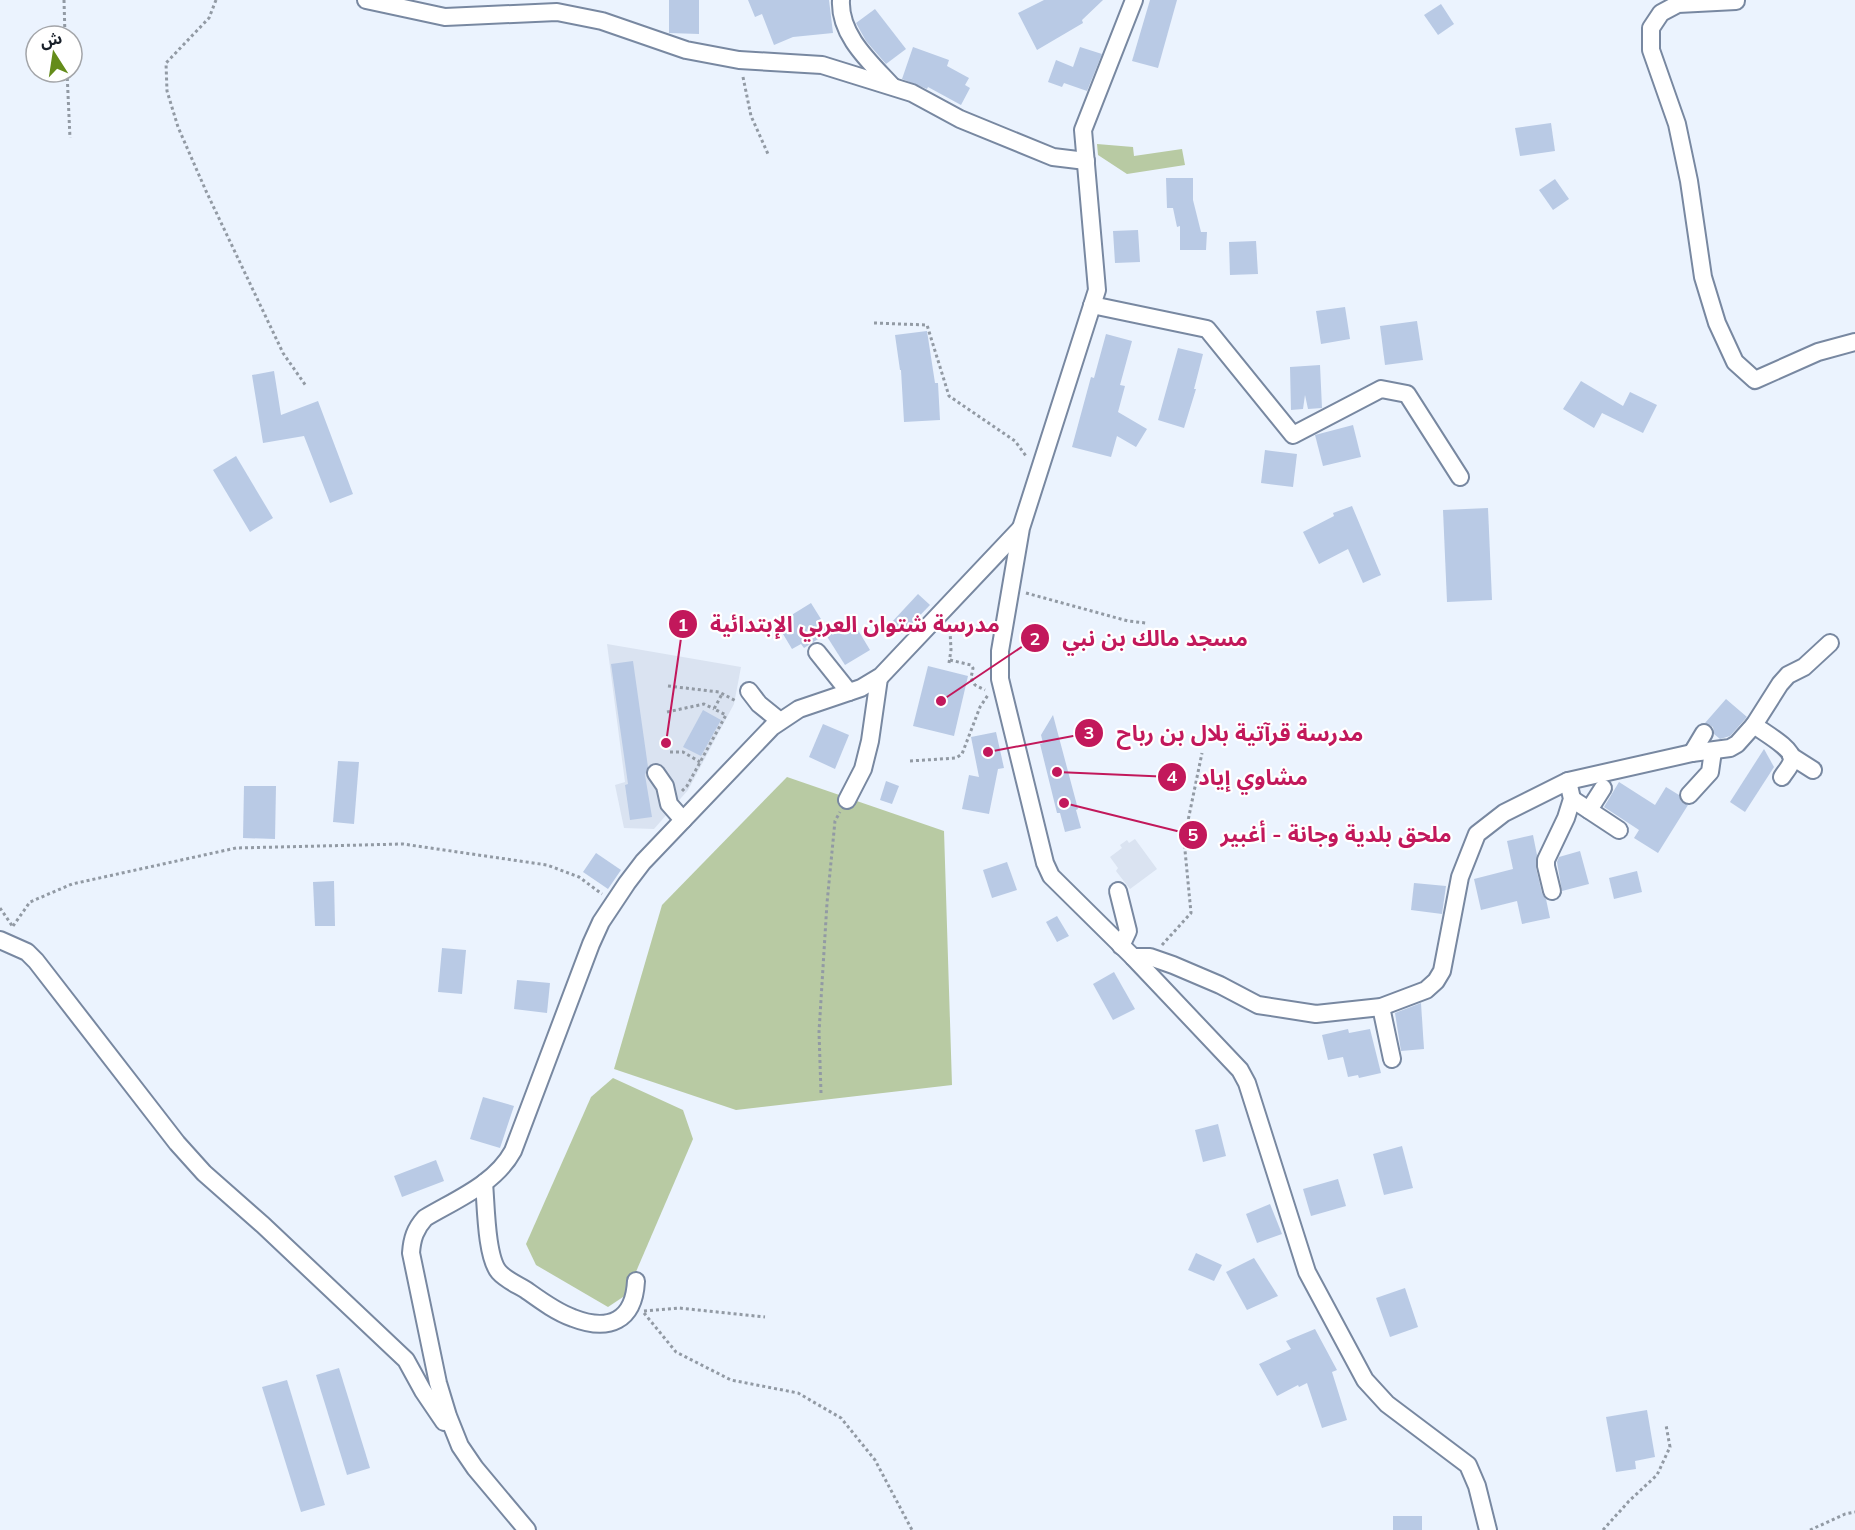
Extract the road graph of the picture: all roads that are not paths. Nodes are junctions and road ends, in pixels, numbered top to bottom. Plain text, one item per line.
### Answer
1 (366, 0) edge
2 (841, 0) edge
3 (1134, 0) edge
4 (1736, 1) edge
5 (892, 86) junction
6 (1086, 161) junction
7 (1092, 305) junction
8 (1855, 342) edge
9 (1460, 477) dead end
10 (1021, 528) junction
11 (1830, 643) dead end
12 (817, 652) dead end
13 (879, 678) junction
14 (849, 692) junction
15 (745, 697) road end
16 (780, 721) junction
17 (1754, 725) junction
18 (1704, 733) dead end
19 (1713, 751) junction
20 (1692, 753) junction
21 (1791, 756) junction
22 (1813, 770) dead end
23 (656, 773) dead end
24 (1782, 777) dead end
25 (1569, 781) junction
26 (1603, 788) dead end
27 (1689, 795) dead end
28 (1572, 799) junction
29 (847, 800) road end
30 (1589, 810) junction
31 (683, 820) junction
32 (1618, 830) dead end
33 (1118, 891) dead end
34 (1552, 891) dead end
35 (0, 940) edge
36 (1127, 952) junction
37 (1381, 1007) junction
38 (1392, 1059) dead end
39 (484, 1183) junction
40 (636, 1281) dead end
41 (460, 1446) junction
42 (527, 1530) edge
43 (1488, 1530) edge

1 - 5 street
2 - 5 street
3 - 6 street
4 - 8 street
5 - 6 street
6 - 7 street
7 - 9 street
7 - 10 street
10 - 13 street
10 - 36 street
11 - 17 street
12 - 14 street
13 - 14 street
13 - 29 street
14 - 16 street
15 - 16 street
16 - 31 street
17 - 19 street
17 - 21 street
18 - 20 street
19 - 20 street
19 - 27 street
20 - 25 street
21 - 22 street
21 - 24 street
23 - 31 street
25 - 28 street
25 - 37 street
26 - 30 street
28 - 30 street
28 - 34 street
30 - 32 street
31 - 39 street
33 - 36 street
35 - 41 street
36 - 37 street
36 - 43 street
37 - 38 street
39 - 40 street
39 - 41 street
41 - 42 street

